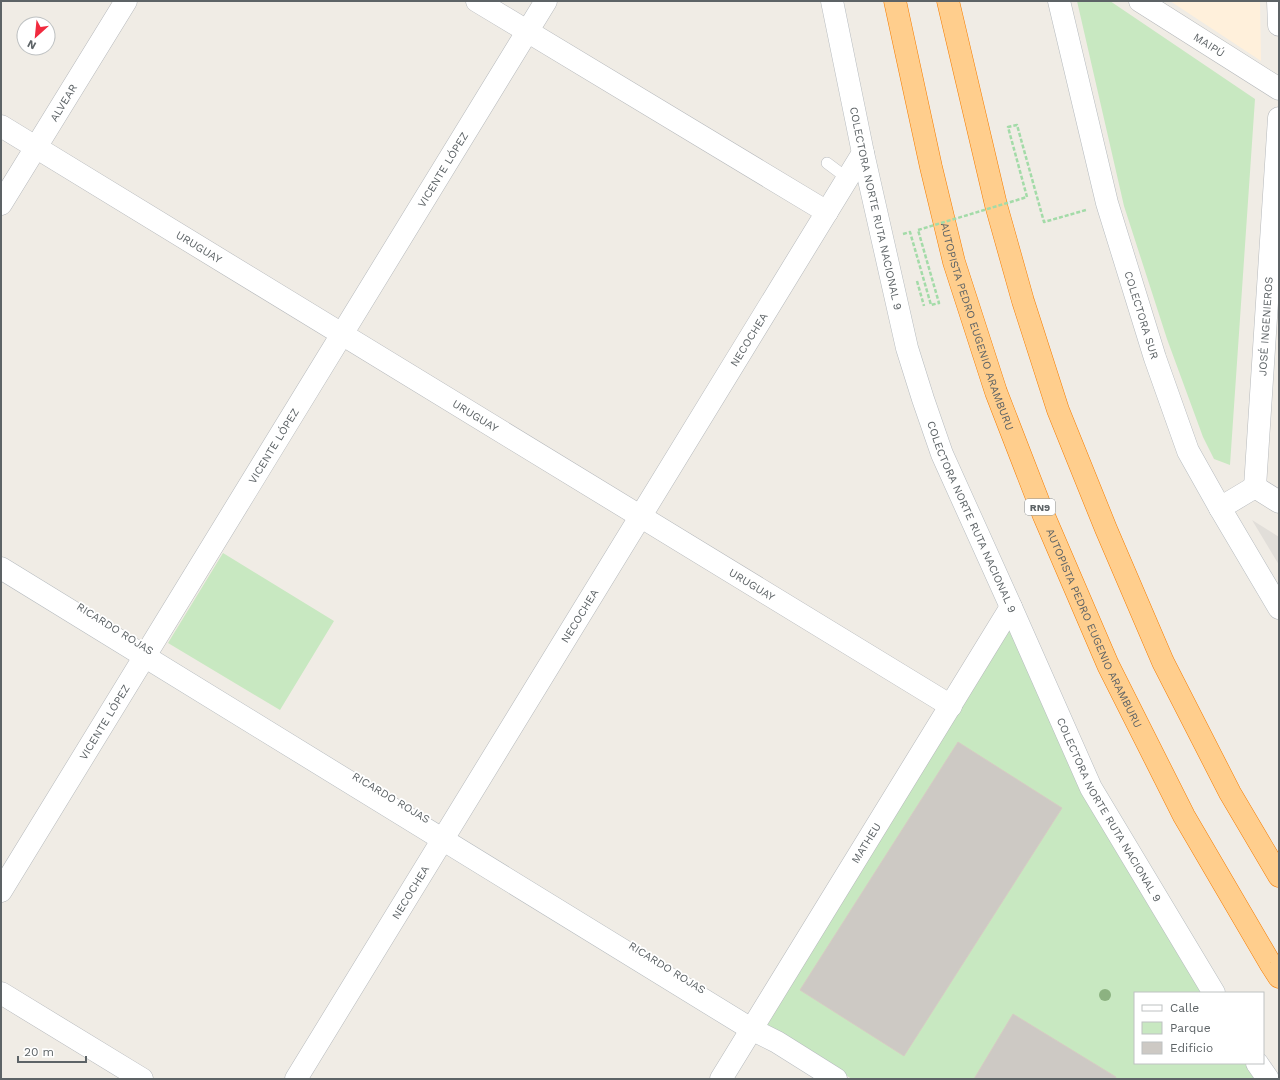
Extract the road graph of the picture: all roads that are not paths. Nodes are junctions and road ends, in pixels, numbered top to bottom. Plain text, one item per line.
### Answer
1 (126, 1) edge
2 (477, 1) edge
3 (546, 1) edge
4 (832, 1) edge
5 (895, 1) edge
6 (948, 1) edge
7 (1059, 1) edge
8 (1140, 1) edge
9 (1278, 1) edge
10 (1279, 25) edge
11 (527, 31) junction
12 (1279, 89) edge
13 (1279, 118) edge
14 (1, 126) edge
15 (36, 147) junction
16 (863, 152) junction
17 (827, 163) dead end
18 (847, 178) junction
19 (1, 204) edge
20 (827, 212) junction
21 (342, 334) junction
22 (1255, 487) junction
23 (1279, 502) edge
24 (1220, 508) junction
25 (640, 516) junction
26 (1, 559) edge
27 (1, 568) edge
28 (1012, 607) junction
29 (1279, 608) edge
30 (147, 653) junction
31 (951, 706) junction
32 (445, 836) junction
33 (1279, 876) edge
34 (1, 891) edge
35 (1279, 977) edge
36 (1213, 992) edge
37 (1, 993) edge
38 (754, 1026) junction
39 (1258, 1064) edge
40 (142, 1079) edge
41 (296, 1079) edge
42 (721, 1079) edge
43 (836, 1079) edge
44 (1268, 1079) edge

1 - 15 street, ALVEAR
2 - 11 street
3 - 11 street, VICENTE LÓPEZ
4 - 16 street, COLECTORA NORTE RUTA NACIONAL 9
5 - 35 highway, AUTOPISTA PEDRO EUGENIO ARAMBURU / RN9
6 - 33 highway
7 - 24 street, COLECTORA SUR
8 - 12 street, MAIPÚ
9 - 10 street
11 - 20 street
11 - 21 street, VICENTE LÓPEZ
13 - 22 street, JOSÉ INGENIEROS
14 - 15 street, URUGUAY
15 - 19 street, ALVEAR
15 - 21 street, URUGUAY
16 - 18 street, NECOCHEA
16 - 28 street, COLECTORA NORTE RUTA NACIONAL 9
17 - 18 lane
18 - 20 street, NECOCHEA
20 - 25 street, NECOCHEA
21 - 25 street, URUGUAY
21 - 30 street, VICENTE LÓPEZ
22 - 23 street
22 - 24 street
24 - 29 street, COLECTORA SUR
25 - 31 street, URUGUAY
25 - 32 street, NECOCHEA
26 - 30 street, RICARDO ROJAS
27 - 30 street, RICARDO ROJAS
28 - 31 street, MATHEU
28 - 36 street, COLECTORA NORTE RUTA NACIONAL 9
30 - 32 street, RICARDO ROJAS
30 - 34 street, VICENTE LÓPEZ
31 - 38 street, MATHEU
32 - 38 street, RICARDO ROJAS
32 - 41 street, NECOCHEA
37 - 40 street
38 - 42 street, MATHEU
38 - 43 street, RICARDO ROJAS
39 - 44 street

